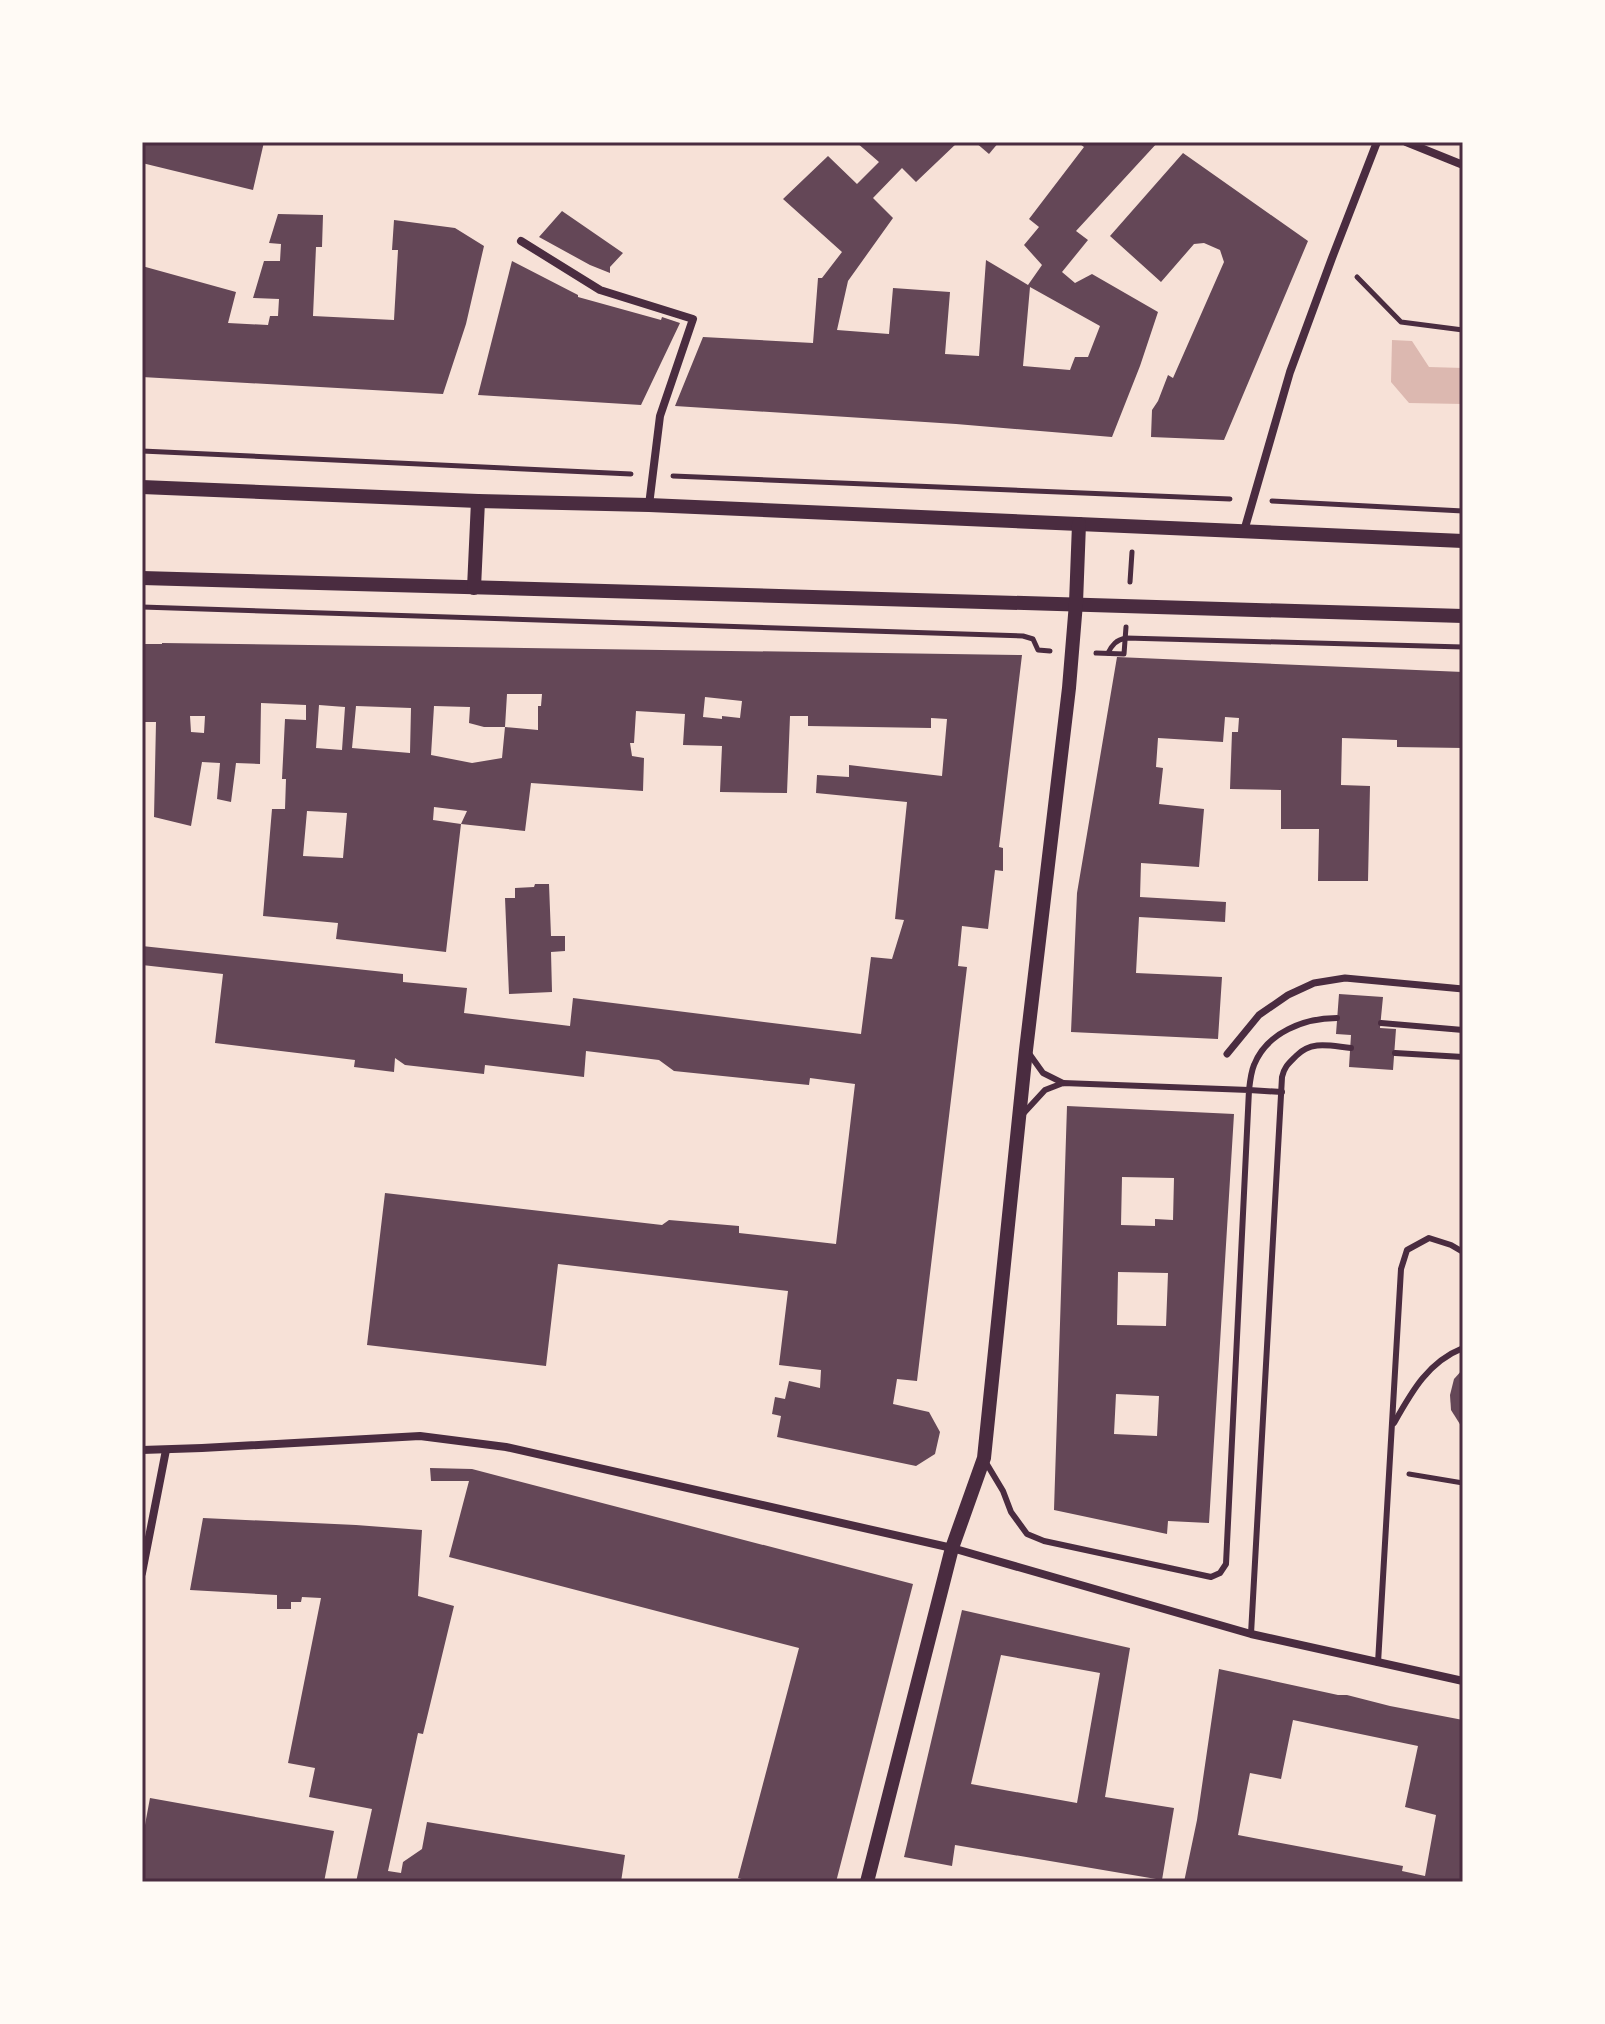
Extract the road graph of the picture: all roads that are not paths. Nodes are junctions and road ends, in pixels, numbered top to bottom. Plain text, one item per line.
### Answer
1 (1377, 142) edge
2 (1406, 142) edge
3 (1463, 165) edge
4 (521, 241) dead end
5 (142, 487) edge
6 (478, 501) junction
7 (649, 505) junction
8 (1079, 524) junction
9 (1244, 531) junction
10 (1463, 541) edge
11 (142, 578) edge
12 (474, 588) junction
13 (1076, 603) junction
14 (1463, 616) edge
15 (1463, 989) edge
16 (1337, 1018) dead end
17 (1381, 1023) dead end
18 (1463, 1030) edge
19 (1351, 1048) dead end
20 (1026, 1050) junction
21 (1395, 1053) dead end
22 (1227, 1054) dead end
23 (1463, 1057) edge
24 (1063, 1083) junction
25 (1249, 1090) junction
26 (1282, 1092) junction
27 (1019, 1118) junction
28 (1463, 1252) edge
29 (1463, 1348) edge
30 (1393, 1426) junction
31 (142, 1450) edge
32 (166, 1450) junction
33 (984, 1458) junction
34 (952, 1548) junction
35 (142, 1573) edge
36 (1251, 1634) junction
37 (1378, 1663) junction
38 (1463, 1681) edge
39 (867, 1882) edge

1 - 9 street
2 - 3 street
4 - 7 street
5 - 6 street
6 - 7 street
6 - 12 street
7 - 8 street
8 - 9 street
8 - 13 street
9 - 10 street
11 - 12 street
12 - 13 street
13 - 14 street
13 - 20 street
15 - 22 street
16 - 25 lane
17 - 18 lane
19 - 26 lane
20 - 24 lane
20 - 27 street
21 - 23 lane
24 - 25 lane
24 - 27 lane
25 - 26 lane
25 - 33 lane
26 - 36 lane
27 - 33 street
28 - 30 lane
29 - 30 lane
30 - 37 lane
31 - 32 street
32 - 34 street
32 - 35 street
33 - 34 street
34 - 36 street
34 - 39 street
36 - 37 street
37 - 38 street

